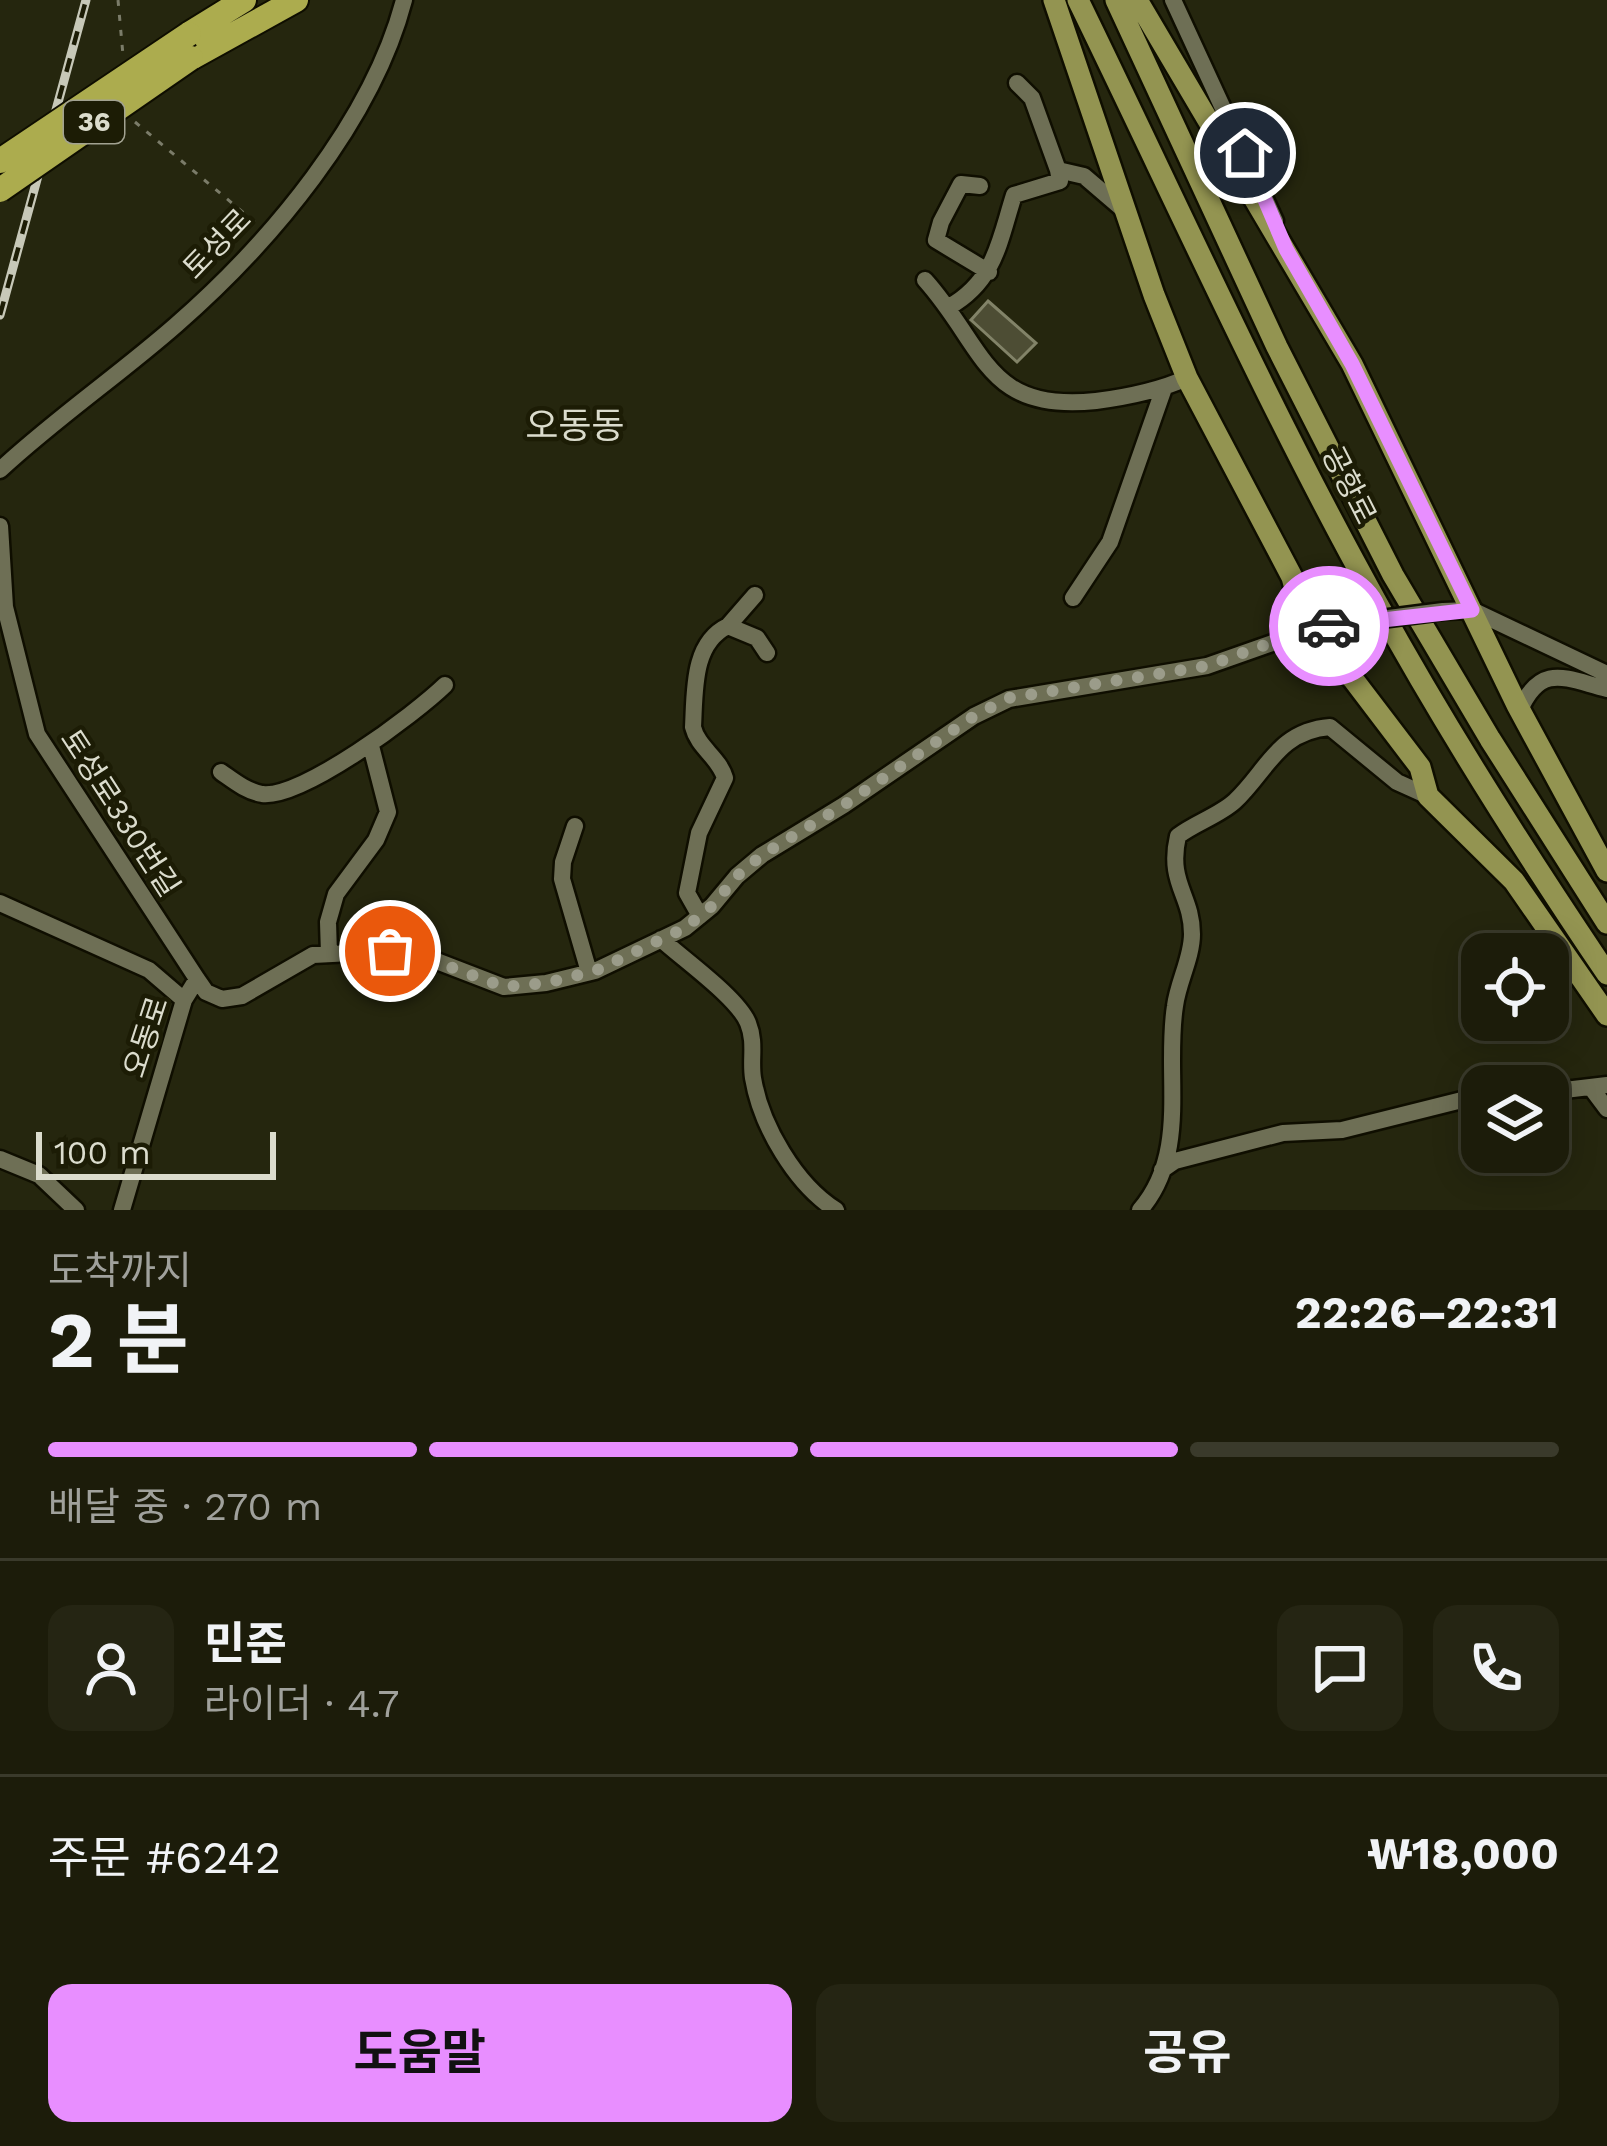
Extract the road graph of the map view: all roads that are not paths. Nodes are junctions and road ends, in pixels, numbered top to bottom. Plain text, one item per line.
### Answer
1 (243, 0) edge
2 (285, 0) edge
3 (296, 0) edge
4 (404, 0) edge
5 (1054, 0) edge
6 (1078, 0) edge
7 (1116, 0) edge
8 (1137, 0) edge
9 (1173, 0) edge
10 (190, 46) junction
11 (1017, 82) dead end
12 (0, 161) edge
13 (1058, 170) junction
14 (980, 186) dead end
15 (0, 190) edge
16 (1127, 213) junction
17 (1286, 249) junction
18 (988, 272) junction
19 (925, 280) dead end
20 (949, 307) junction
21 (1187, 378) junction
22 (1164, 388) junction
23 (0, 470) edge
24 (0, 526) edge
25 (755, 595) dead end
26 (1073, 598) dead end
27 (1472, 610) junction
28 (728, 626) junction
29 (1317, 628) junction
30 (767, 653) dead end
31 (1607, 674) edge
32 (445, 685) dead end
33 (1607, 688) edge
34 (1520, 710) junction
35 (371, 746) junction
36 (220, 772) dead end
37 (1428, 796) junction
38 (575, 826) dead end
39 (1607, 871) edge
40 (0, 903) edge
41 (700, 916) junction
42 (1607, 923) edge
43 (661, 939) junction
44 (329, 954) junction
45 (589, 972) junction
46 (1607, 974) edge
47 (196, 980) junction
48 (184, 1000) junction
49 (1607, 1015) edge
50 (1600, 1087) edge
51 (1569, 1090) edge
52 (1461, 1100) edge
53 (1607, 1109) edge
54 (0, 1159) edge
55 (1162, 1170) junction
56 (76, 1210) edge
57 (122, 1210) edge
58 (836, 1210) edge
59 (1140, 1210) edge

1 - 10 highway, 36
2 - 10 highway, 36
3 - 10 highway
4 - 23 street, 토성로
5 - 16 main road
6 - 46 main road, 공항로
7 - 42 main road, 공항로
8 - 17 main road
9 - 17 street
10 - 12 highway, 36, bridge
10 - 15 highway, 36, bridge
11 - 13 street
13 - 16 street
13 - 18 street
14 - 18 street
16 - 21 main road
17 - 27 main road
18 - 20 street
19 - 20 street
20 - 22 street
21 - 22 street
21 - 29 main road
22 - 26 street
24 - 47 street, 토성로330번길
25 - 28 street
27 - 29 street, 오동로, bridge
27 - 31 street
27 - 34 main road
28 - 30 street
28 - 41 street
29 - 37 main road
29 - 41 street, 오동로
32 - 35 street
33 - 34 street
34 - 39 main road
35 - 36 street
35 - 44 street
37 - 49 main road
37 - 55 street
38 - 45 street
40 - 48 street
41 - 43 street, 오동로
43 - 45 street, 오동로
43 - 58 street
44 - 45 street, 오동로
44 - 47 street, 오동로
47 - 48 street, 오동로
48 - 57 street, 오동로
50 - 51 street
50 - 53 street
52 - 55 street
54 - 56 street
55 - 59 street

